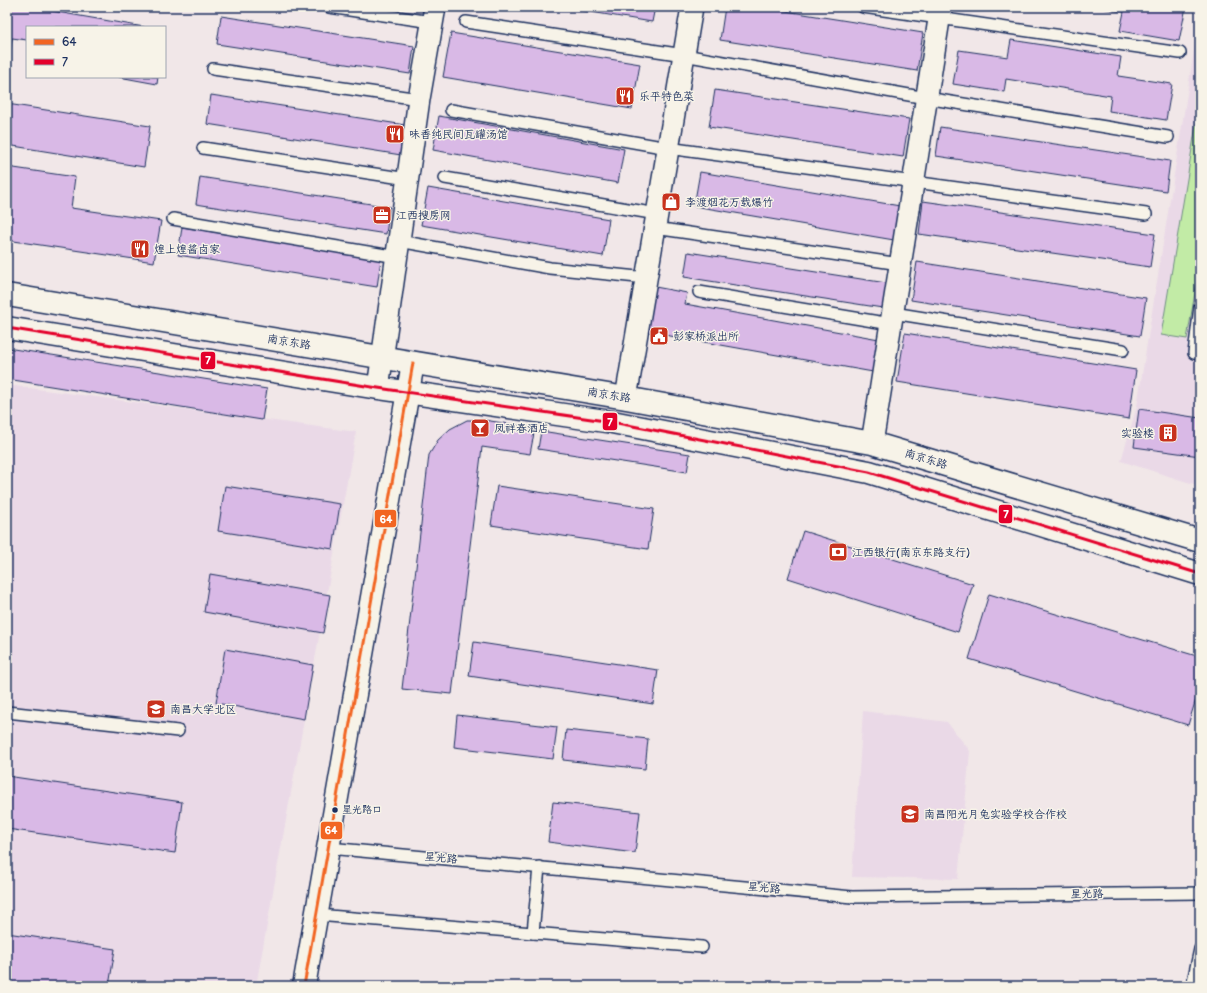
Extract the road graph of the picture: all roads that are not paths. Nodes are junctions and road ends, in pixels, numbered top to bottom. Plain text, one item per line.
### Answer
1 (329, 7) edge
2 (692, 7) edge
3 (863, 7) edge
4 (940, 13) edge
5 (434, 15) edge
6 (466, 22) dead end
7 (1180, 53) dead end
8 (684, 55) junction
9 (213, 69) dead end
10 (926, 98) junction
11 (419, 99) junction
12 (451, 110) dead end
13 (1168, 137) dead end
14 (203, 148) dead end
15 (668, 148) junction
16 (445, 178) dead end
17 (408, 179) junction
18 (913, 183) junction
19 (1146, 214) dead end
20 (173, 219) dead end
21 (656, 221) junction
22 (398, 249) junction
23 (900, 264) junction
24 (647, 278) junction
25 (699, 292) dead end
26 (7, 295) edge
27 (1200, 307) edge
28 (892, 318) junction
29 (7, 328) edge
30 (1123, 350) dead end
31 (1200, 354) edge
32 (383, 358) junction
33 (413, 363) junction
34 (378, 388) junction
35 (408, 392) junction
36 (626, 398) junction
37 (872, 442) junction
38 (1200, 541) edge
39 (1200, 574) edge
40 (7, 712) edge
41 (178, 731) dead end
42 (329, 848) junction
43 (538, 867) junction
44 (1200, 893) edge
45 (317, 915) junction
46 (533, 933) junction
47 (702, 947) dead end
48 (1200, 949) edge
49 (304, 986) edge
50 (1192, 986) edge

1 - 5 lane
2 - 8 street
3 - 4 lane
4 - 7 lane
4 - 10 street
5 - 11 street
6 - 8 lane
8 - 10 lane
8 - 15 street
9 - 11 lane
10 - 13 lane
10 - 18 street
11 - 17 street
12 - 15 lane
14 - 17 lane
15 - 18 lane
15 - 21 street
16 - 21 lane
17 - 22 street
18 - 19 lane
18 - 23 street
20 - 22 lane
21 - 23 lane
21 - 24 street
22 - 24 lane
22 - 32 street
23 - 28 street
24 - 36 street
25 - 28 lane
26 - 32 main road, 南京东路
27 - 31 lane
28 - 30 lane
28 - 37 street
29 - 34 main road
32 - 33 main road, 南京东路
32 - 34 street
33 - 35 main road
33 - 36 main road, 南京东路
34 - 35 main road
35 - 39 main road
35 - 42 main road
36 - 37 main road, 南京东路
37 - 38 main road, 南京东路
40 - 41 lane
42 - 43 lane, 星光路
42 - 45 main road
43 - 44 lane, 星光路
43 - 46 lane
45 - 46 lane
45 - 49 main road
46 - 47 lane
48 - 50 lane

